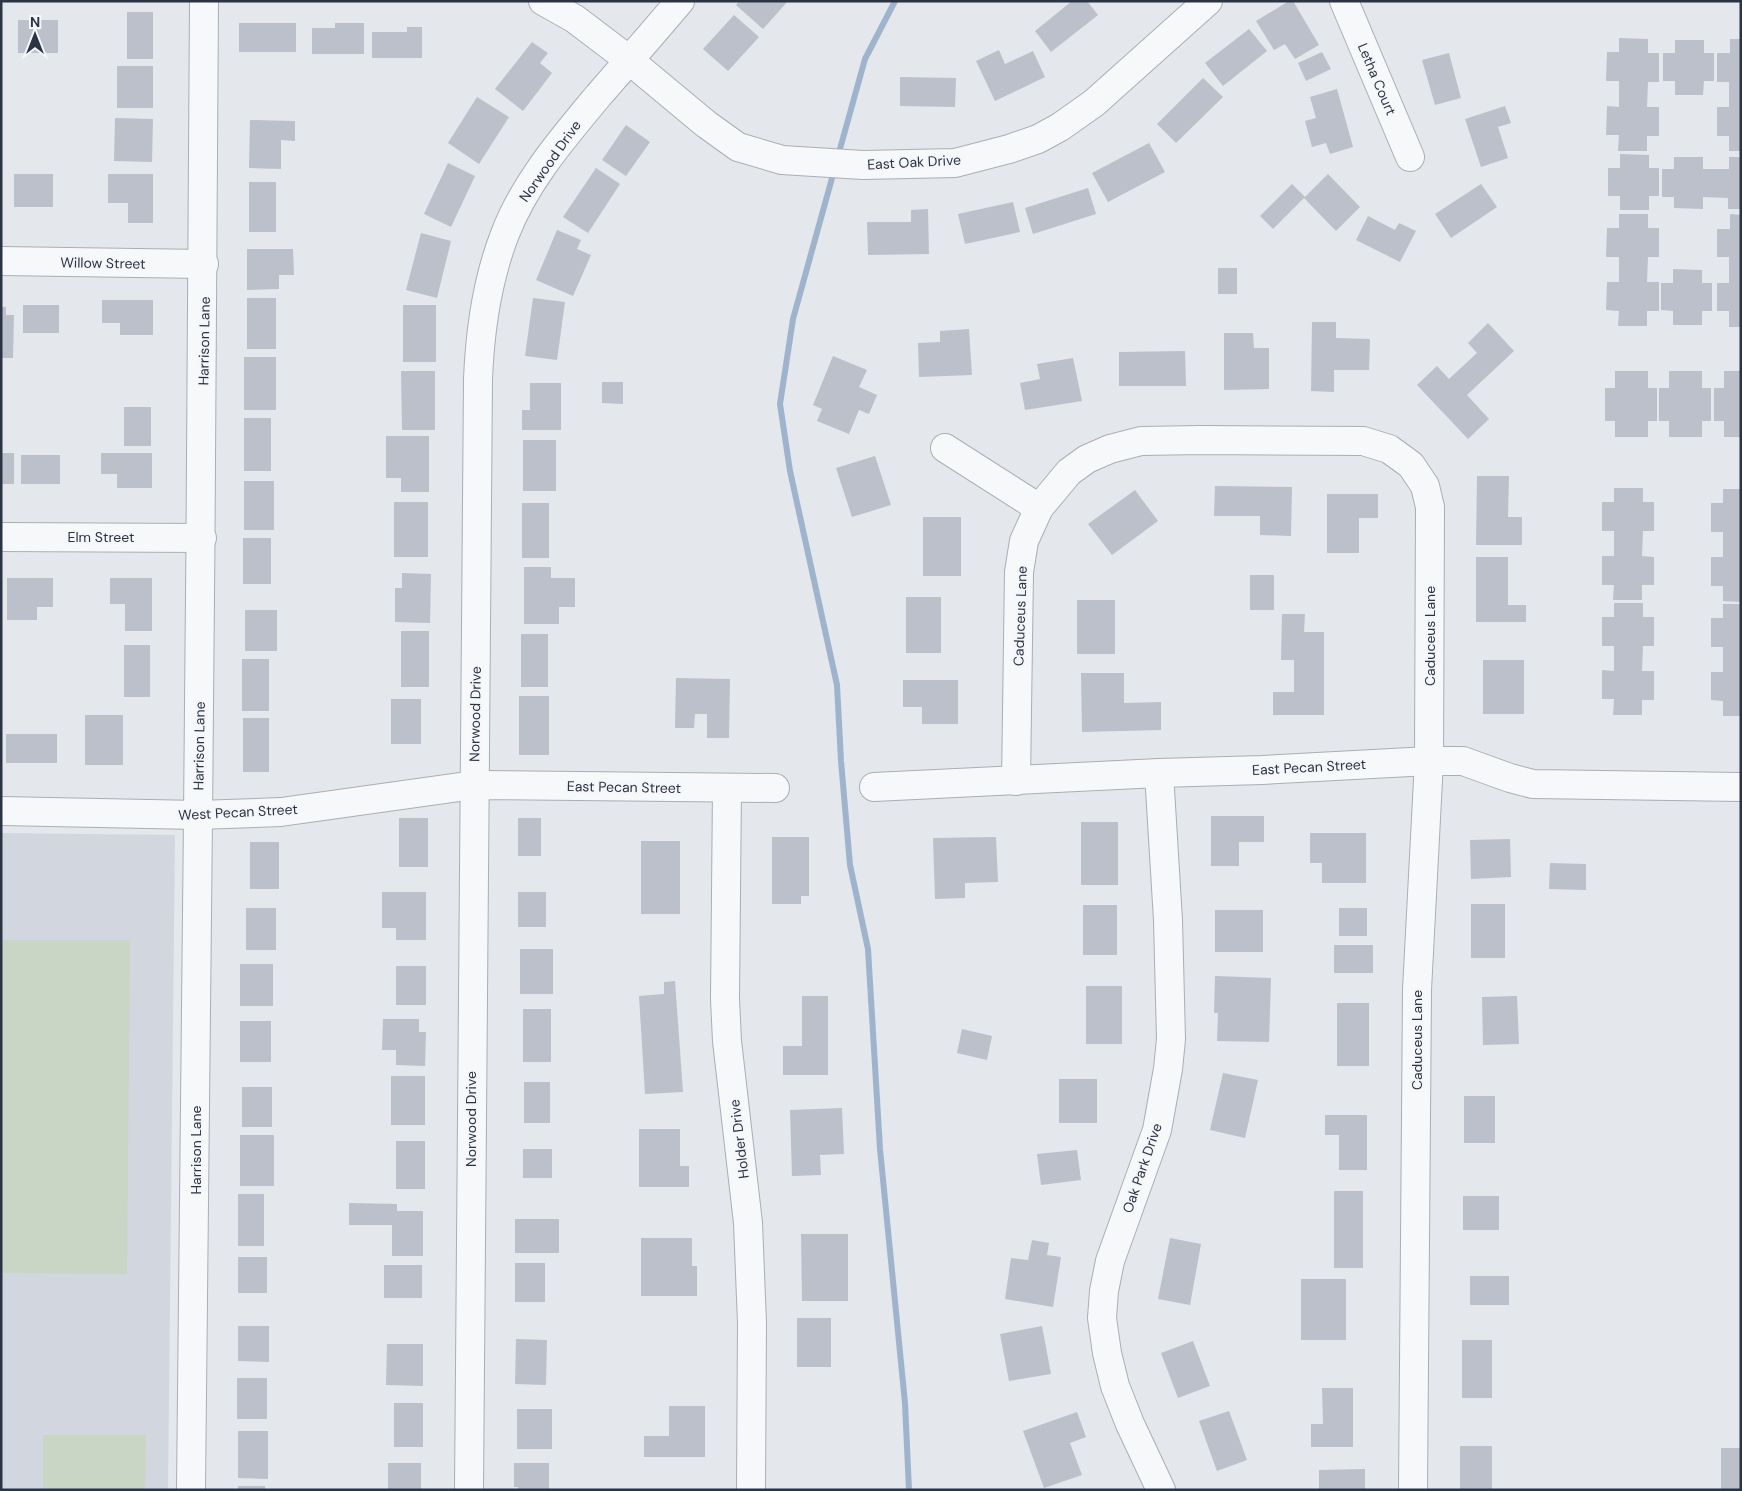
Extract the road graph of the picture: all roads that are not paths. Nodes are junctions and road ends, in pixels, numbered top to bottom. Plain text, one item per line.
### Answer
1 (204, 1) edge
2 (543, 1) edge
3 (680, 1) edge
4 (1208, 1) edge
5 (1344, 1) edge
6 (629, 60) junction
7 (1410, 157) dead end
8 (1, 261) edge
9 (204, 264) junction
10 (945, 448) dead end
11 (1039, 508) junction
12 (1, 537) edge
13 (202, 538) junction
14 (1429, 761) junction
15 (1159, 773) junction
16 (1016, 781) junction
17 (474, 785) junction
18 (874, 787) dead end
19 (1741, 787) edge
20 (727, 788) junction
21 (775, 788) dead end
22 (1, 811) edge
23 (198, 815) junction
24 (191, 1490) edge
25 (469, 1490) edge
26 (751, 1490) edge
27 (1161, 1490) edge
28 (1413, 1490) edge

1 - 9 street, Harrison Lane
2 - 6 street, East Oak Drive
3 - 6 street, Norwood Drive
4 - 6 street, East Oak Drive
5 - 7 street, Letha Court
6 - 17 street, Norwood Drive
8 - 9 street, Willow Street
9 - 13 street, Harrison Lane
10 - 11 street
11 - 14 street, Caduceus Lane
11 - 16 street, Caduceus Lane
12 - 13 street, Elm Street
13 - 23 street, Harrison Lane
14 - 15 street, East Pecan Street
14 - 19 street, East Pecan Street
14 - 28 street, Caduceus Lane
15 - 16 street, East Pecan Street
15 - 27 street, Oak Park Drive
16 - 18 street, East Pecan Street
17 - 20 street, East Pecan Street
17 - 23 street, West Pecan Street
17 - 25 street, Norwood Drive
20 - 21 street, East Pecan Street
20 - 26 street, Holder Drive
22 - 23 street, West Pecan Street
23 - 24 street, Harrison Lane

